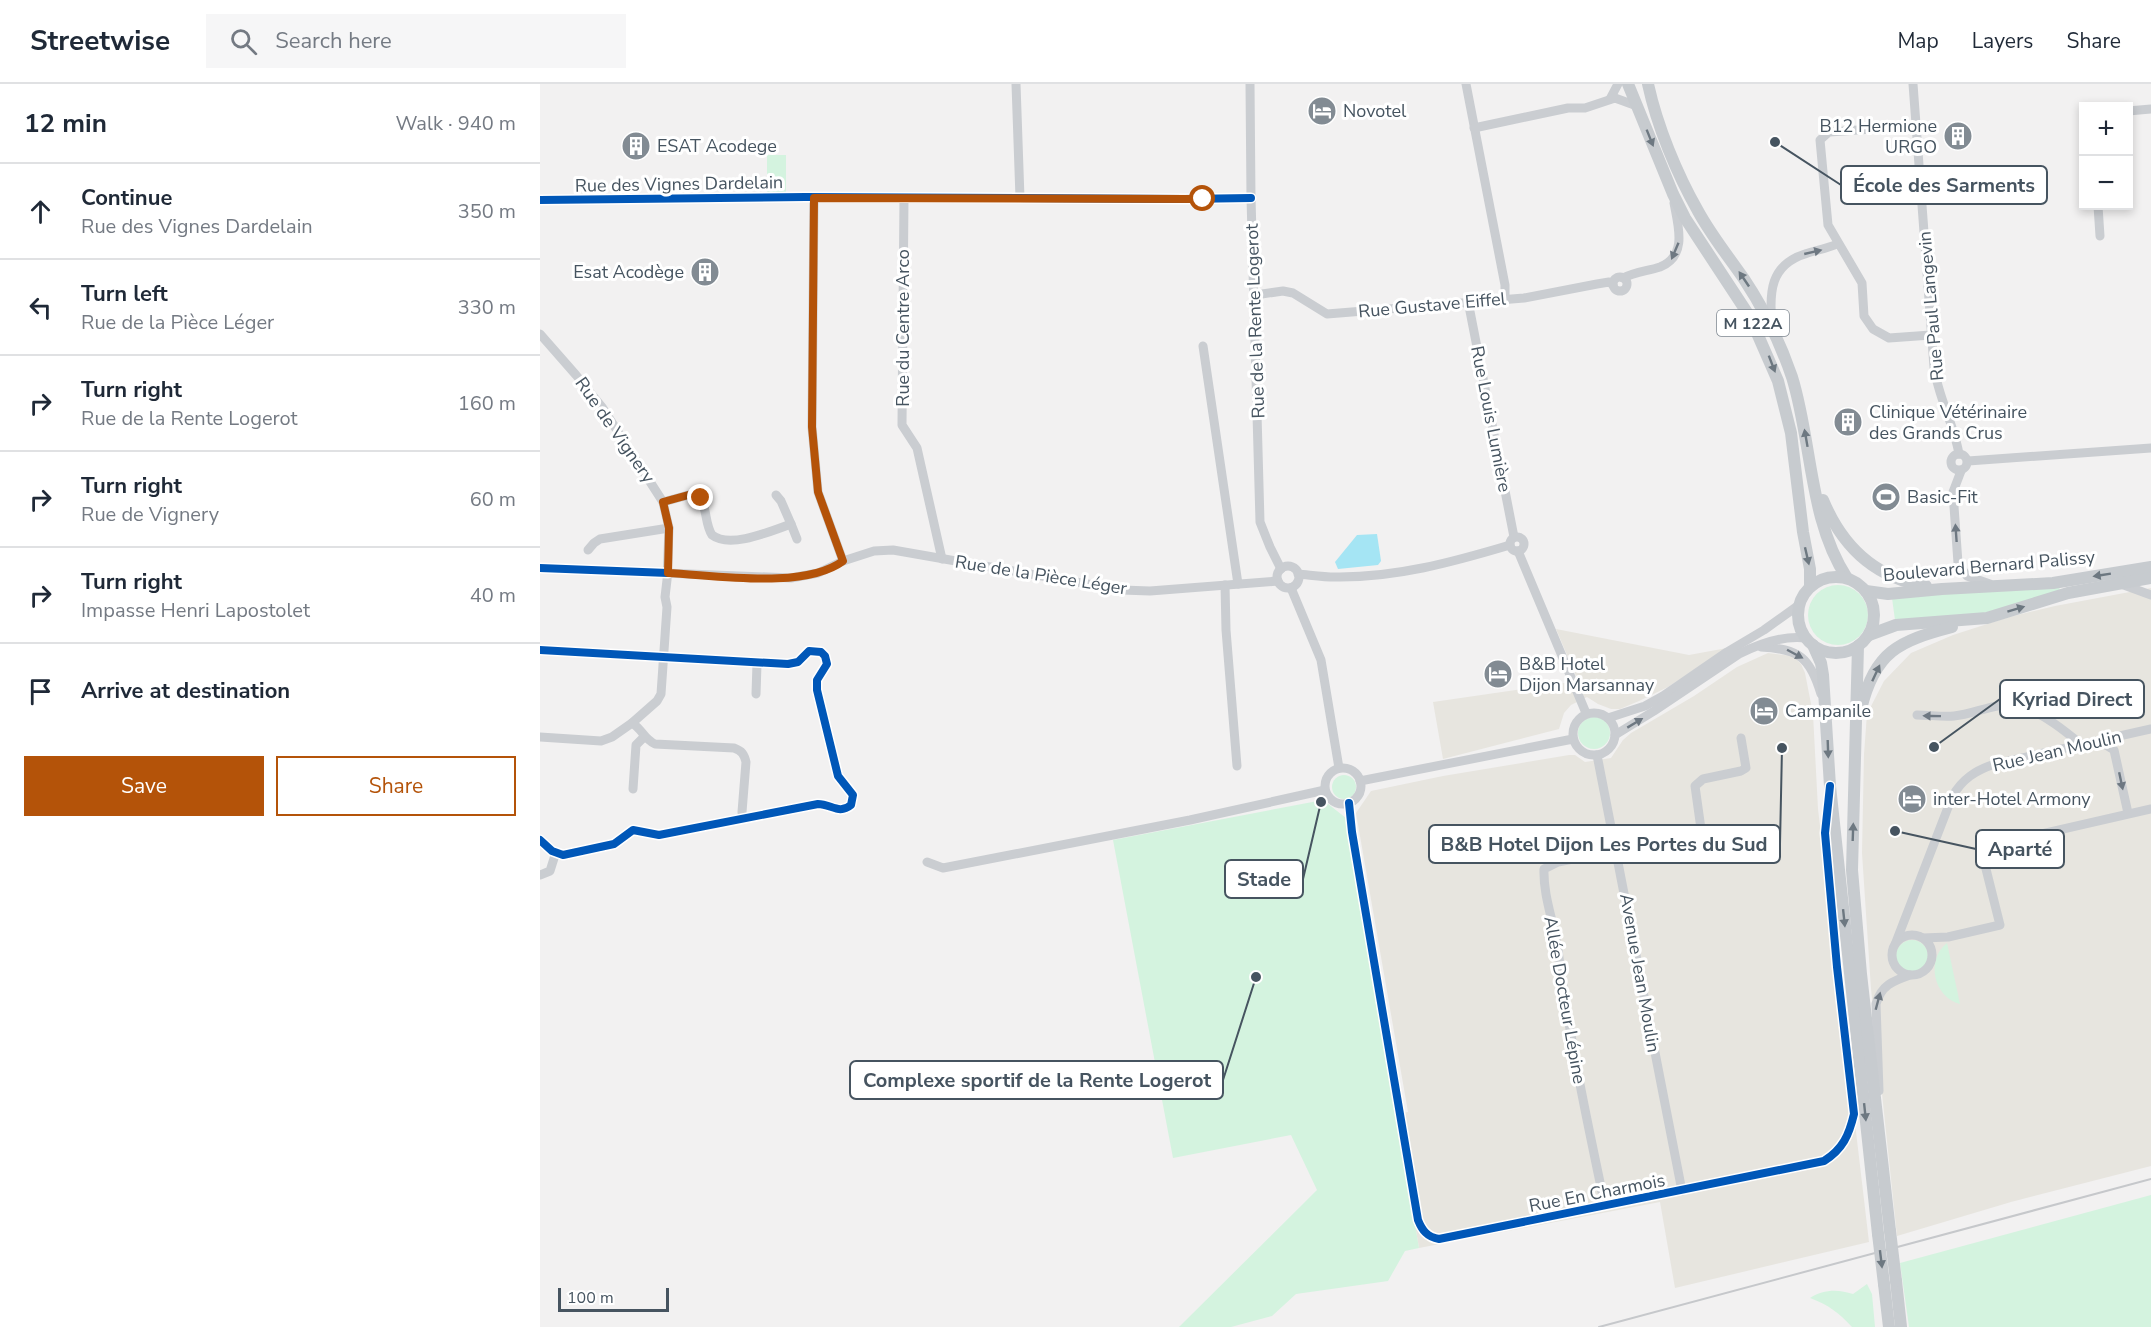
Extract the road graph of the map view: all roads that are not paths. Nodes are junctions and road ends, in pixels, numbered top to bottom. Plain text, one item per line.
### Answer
1 (1016, 84) edge
2 (1250, 84) edge
3 (1466, 84) edge
4 (1618, 84) edge
5 (1628, 84) edge
6 (1648, 84) edge
7 (1913, 84) edge
8 (1610, 99) junction
9 (1637, 106) junction
10 (2151, 109) edge
11 (2133, 111) edge
12 (1916, 126) junction
13 (1474, 128) junction
14 (1673, 194) junction
15 (814, 198) junction
16 (904, 198) junction
17 (1020, 198) junction
18 (1251, 198) junction
19 (540, 200) edge
20 (2098, 210) edge
21 (2100, 236) dead end
22 (1837, 244) junction
23 (1255, 295) junction
24 (1505, 298) junction
25 (1468, 301) junction
26 (1773, 330) junction
27 (540, 334) edge
28 (1931, 335) junction
29 (1203, 346) dead end
30 (2151, 448) edge
31 (1959, 454) junction
32 (1968, 461) junction
33 (1961, 471) junction
34 (1814, 480) junction
35 (776, 495) dead end
36 (663, 502) junction
37 (791, 524) junction
38 (669, 528) junction
39 (797, 539) dead end
40 (1512, 541) junction
41 (588, 550) dead end
42 (942, 559) junction
43 (843, 561) junction
44 (2151, 567) edge
45 (540, 568) edge
46 (1281, 569) junction
47 (668, 573) junction
48 (1298, 574) junction
49 (1847, 578) junction
50 (2151, 578) edge
51 (1278, 581) junction
52 (2119, 583) junction
53 (1238, 584) junction
54 (1225, 585) junction
55 (1810, 587) junction
56 (1998, 587) junction
57 (1291, 588) junction
58 (1942, 589) junction
59 (1866, 591) junction
60 (2151, 595) edge
61 (1799, 604) junction
62 (1987, 618) junction
63 (1869, 635) junction
64 (1810, 641) junction
65 (1858, 646) junction
66 (1753, 647) junction
67 (540, 650) edge
68 (664, 657) junction
69 (757, 664) junction
70 (756, 694) dead end
71 (1826, 711) junction
72 (1586, 713) junction
73 (1917, 715) dead end
74 (1608, 718) junction
75 (632, 723) junction
76 (2151, 729) edge
77 (1615, 735) junction
78 (2124, 735) junction
79 (540, 737) edge
80 (644, 737) junction
81 (1741, 738) dead end
82 (1573, 739) junction
83 (2099, 741) junction
84 (2082, 745) junction
85 (1856, 749) junction
86 (2114, 750) junction
87 (1597, 755) junction
88 (1237, 766) dead end
89 (1339, 768) junction
90 (1360, 781) junction
91 (1830, 786) junction
92 (633, 789) dead end
93 (1325, 790) junction
94 (1349, 803) junction
95 (2151, 809) edge
96 (2127, 813) junction
97 (743, 819) junction
98 (540, 840) edge
99 (1617, 849) junction
100 (556, 852) junction
101 (927, 862) dead end
102 (540, 875) edge
103 (1909, 909) junction
104 (1920, 937) junction
105 (1948, 937) junction
106 (1896, 942) junction
107 (1932, 954) junction
108 (1910, 975) junction
109 (1878, 1120) junction
110 (1682, 1191) junction
111 (1605, 1206) junction
112 (1884, 1233) junction
113 (1890, 1282) junction
114 (1888, 1327) edge
115 (1901, 1327) edge

1 - 17 street
2 - 18 street, Rue de la Rente Logerot
3 - 13 street
4 - 8 street
5 - 9 main road, M 122A
26 -> 6 main road, M 122A
7 - 12 street, Rue Paul Langevin
8 - 9 street
8 - 13 street
9 -> 14 main road, M 122A
10 - 11 street
12 - 22 street
12 - 28 street, Rue Paul Langevin
13 - 24 street
14 -> 24 street, Rue Gustave Eiffel
14 -> 55 main road, M 122A
15 - 16 street, Rue des Vignes Dardelain
15 - 19 street, Rue des Vignes Dardelain
15 - 43 street
16 - 17 street, Rue des Vignes Dardelain
16 - 42 street, Rue du Centre Arco
17 - 18 street, Rue des Vignes Dardelain
18 - 23 street, Rue de la Rente Logerot
20 - 21 street
26 -> 22 street
22 - 28 street
23 - 25 street, Rue Gustave Eiffel
23 - 46 street, Rue de la Rente Logerot
24 - 25 street, Rue Gustave Eiffel
25 - 40 street, Rue Louis Lumière
34 -> 26 main road, M 122A
27 - 36 street, Rue de Vignery
28 - 31 street, Rue Paul Langevin
29 - 53 street
30 - 32 street
31 - 32 street
31 - 33 street
32 - 33 street
56 -> 33 street
34 - 49 main road, M 122A
34 - 58 main road
35 - 37 street
36 - 37 street
36 - 38 street, Rue de Vignery
37 - 39 street
38 - 41 street
38 - 47 street, Rue de Vignery
40 - 48 street
40 - 72 street
42 - 43 street, Rue de la Pièce Léger
42 - 54 street, Rue de la Pièce Léger
43 - 47 street, Rue de la Pièce Léger
44 -> 56 main road, Boulevard Bernard Palissy
45 - 47 street
46 - 48 street
46 - 51 street
47 - 68 street, Rue de Vignery
48 - 57 street
49 - 55 main road
49 - 59 main road
50 - 52 main road, Boulevard Bernard Palissy
51 - 53 street, Rue de la Pièce Léger
51 - 57 street
52 - 60 street
62 -> 52 main road, Boulevard Bernard Palissy
53 - 54 street, Rue de la Pièce Léger
54 - 88 street
55 - 61 main road
56 - 58 main road, Boulevard Bernard Palissy
57 - 89 street
58 - 59 main road, Boulevard Bernard Palissy
59 - 63 main road
61 - 64 main road
61 - 74 street
62 - 63 main road, Boulevard Bernard Palissy
85 -> 62 main road
63 - 65 main road
64 - 65 main road
64 - 66 street
64 - 71 main road
65 - 85 main road
66 -> 71 street
77 -> 66 street
67 - 68 street
68 - 69 street
68 - 75 street, Rue de Vignery
69 - 70 street
69 - 97 street
71 -> 91 main road
72 - 74 street
72 - 82 street
84 -> 73 street
74 - 77 street
75 - 79 street, Rue de Vignery
75 - 80 street
76 - 78 street, Rue Jean Moulin
77 - 87 street
78 - 83 street, Rue Jean Moulin
78 - 86 street
80 - 92 street
80 - 97 street
81 - 99 street
82 - 87 street
82 - 90 street
83 - 84 street, Rue Jean Moulin
83 - 86 street
84 - 103 street, Rue Jean Moulin
109 -> 85 main road
86 -> 96 street
87 - 99 street, Avenue Jean Moulin
89 - 90 street
89 - 93 street
90 - 94 street
91 - 110 street, Rue En Charmois
91 -> 112 main road
93 - 94 street
93 - 101 street
94 - 111 street, Rue En Charmois
95 - 96 street
96 - 105 street
97 - 100 street
98 - 100 street
99 - 110 street, Avenue Jean Moulin
99 - 111 street, Allée Docteur Lépine
100 - 102 street
103 - 104 street
103 - 106 street, Rue Jean Moulin
104 - 105 street
104 - 106 street
104 - 107 street
105 - 107 street
106 - 108 street
107 - 108 street
109 -> 108 street
109 - 112 main road
110 - 111 street, Rue En Charmois
112 - 113 main road, bridge
113 - 114 main road
113 - 115 main road

